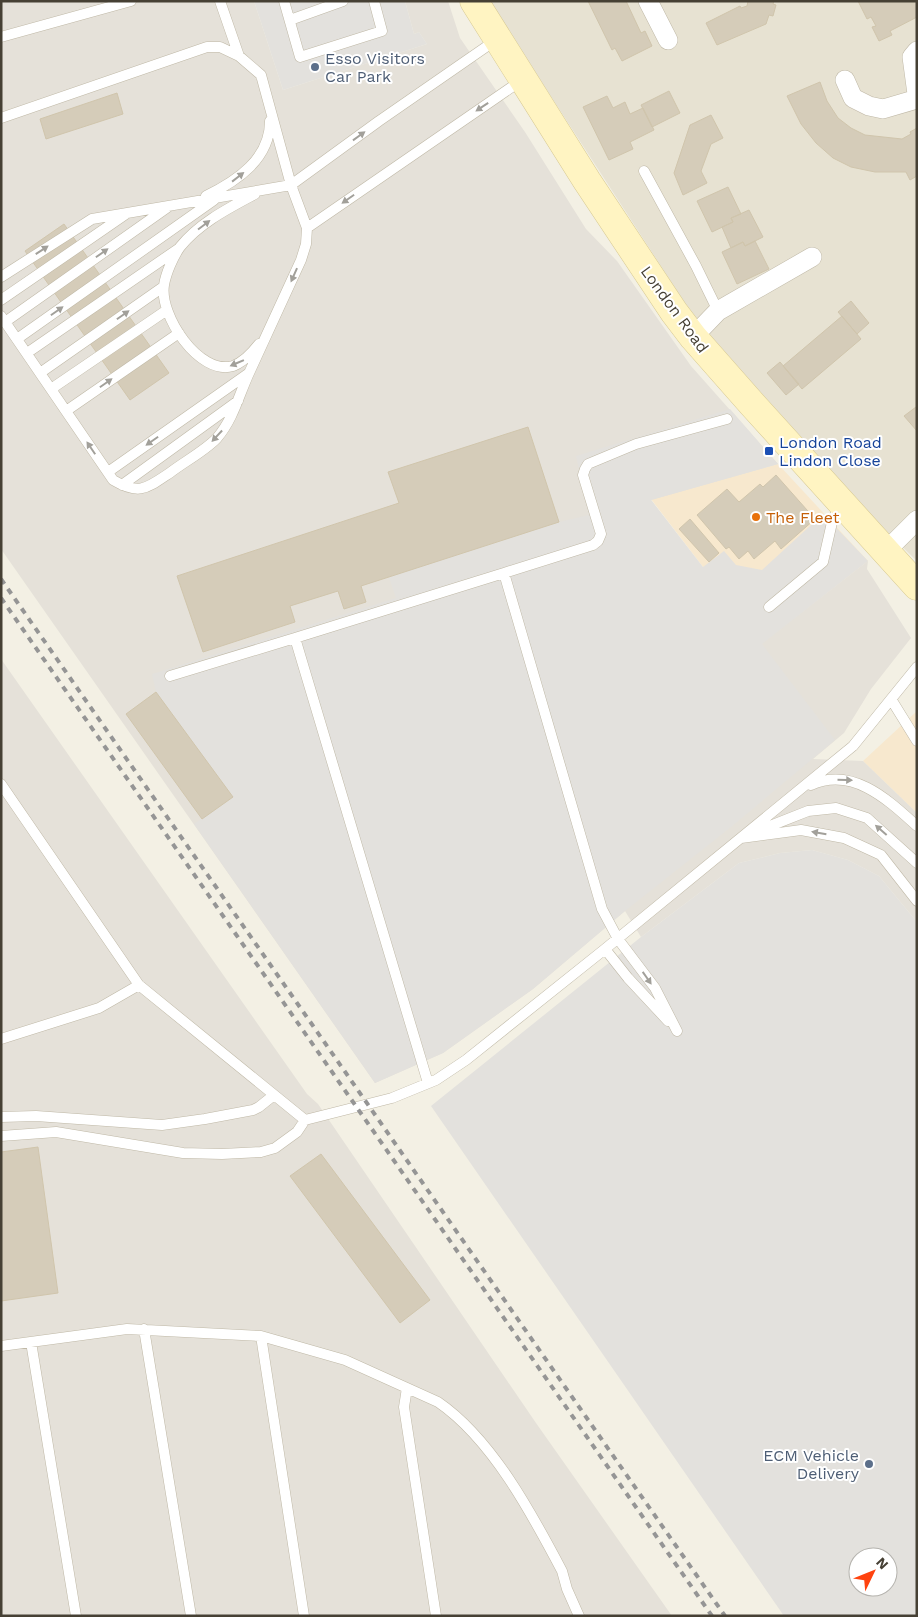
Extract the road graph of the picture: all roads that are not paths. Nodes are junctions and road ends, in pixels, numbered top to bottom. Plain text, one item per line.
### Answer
1 (131, 1) edge
2 (220, 1) edge
3 (284, 1) edge
4 (343, 1) edge
5 (374, 1) edge
6 (474, 1) edge
7 (648, 1) edge
8 (290, 20) junction
9 (1, 37) edge
10 (497, 40) junction
11 (668, 40) dead end
12 (917, 51) edge
13 (239, 56) junction
14 (522, 79) junction
15 (845, 80) dead end
16 (917, 94) edge
17 (917, 99) edge
18 (270, 112) junction
19 (1, 118) edge
20 (644, 171) dead end
21 (291, 185) junction
22 (264, 190) junction
23 (217, 198) junction
24 (196, 201) junction
25 (172, 205) junction
26 (128, 212) junction
27 (307, 228) junction
28 (180, 247) junction
29 (812, 257) dead end
30 (1, 277) edge
31 (163, 287) junction
32 (1, 300) edge
33 (167, 310) junction
34 (718, 312) junction
35 (3, 319) edge
36 (270, 329) junction
37 (179, 333) junction
38 (693, 337) junction
39 (17, 339) junction
40 (27, 354) junction
41 (40, 373) junction
42 (249, 373) junction
43 (51, 389) junction
44 (239, 401) junction
45 (66, 411) junction
46 (726, 419) dead end
47 (108, 472) junction
48 (122, 485) junction
49 (843, 506) junction
50 (917, 520) edge
51 (885, 552) junction
52 (504, 573) junction
53 (917, 586) edge
54 (769, 608) dead end
55 (295, 638) junction
56 (917, 667) edge
57 (170, 676) dead end
58 (891, 699) junction
59 (917, 741) edge
60 (1, 784) edge
61 (799, 790) junction
62 (917, 826) edge
63 (740, 838) junction
64 (917, 863) edge
65 (917, 902) edge
66 (618, 939) junction
67 (605, 949) junction
68 (139, 985) junction
69 (1, 1039) edge
70 (428, 1083) junction
71 (274, 1095) junction
72 (1, 1117) edge
73 (305, 1120) junction
74 (1, 1136) edge
75 (144, 1329) junction
76 (261, 1336) junction
77 (31, 1342) junction
78 (1, 1346) edge
79 (407, 1388) junction
80 (76, 1616) edge
81 (191, 1616) edge
82 (304, 1616) edge
83 (436, 1616) edge
84 (579, 1616) edge

1 - 9 lane
2 - 13 lane
3 - 8 lane
4 - 8 lane
5 - 8 lane
6 - 10 street, London Road
7 - 11 street
10 - 14 street, London Road
21 -> 10 lane
12 - 16 street
13 - 18 lane
13 - 19 lane
14 -> 27 lane
14 - 38 street, London Road
15 - 17 street
18 - 21 lane
24 -> 18 lane
20 - 34 lane
21 - 22 lane
21 - 27 lane
22 - 23 lane
28 -> 22 lane
23 - 24 lane
39 -> 23 lane
24 - 25 lane
25 - 26 lane
35 -> 25 lane
30 -> 26 lane
26 - 32 lane
27 -> 36 lane
28 - 31 lane
28 - 40 lane
29 - 34 street
31 - 33 lane
41 -> 31 lane
33 - 37 lane
33 - 43 lane
34 - 38 street
35 - 39 lane
36 -> 37 lane
36 - 42 lane
45 -> 37 lane
38 - 49 street, London Road
39 - 40 lane
40 - 41 lane
41 - 43 lane
42 - 44 lane
42 -> 47 lane
43 - 45 lane
44 - 48 lane
44 -> 48 lane
47 -> 45 lane
46 - 52 lane
47 - 48 lane
49 - 51 street, London Road
49 - 54 lane
50 - 51 street
51 - 53 street, London Road
52 - 55 lane
52 - 66 lane
55 - 57 lane
55 - 70 lane
56 - 58 lane
58 - 59 lane
58 - 61 lane
60 - 68 lane
61 -> 62 lane
61 - 63 lane
64 -> 63 lane
65 -> 63 lane
63 - 66 lane
66 - 67 lane
66 -> 67 lane
67 - 70 lane
68 - 69 lane
68 - 71 lane
70 - 73 lane
71 - 72 lane
71 - 73 lane
73 - 74 lane
75 - 76 lane
75 - 77 lane
75 - 81 lane
76 - 79 lane
76 - 82 lane
77 - 78 lane
77 - 80 lane
79 - 83 lane
79 - 84 lane

